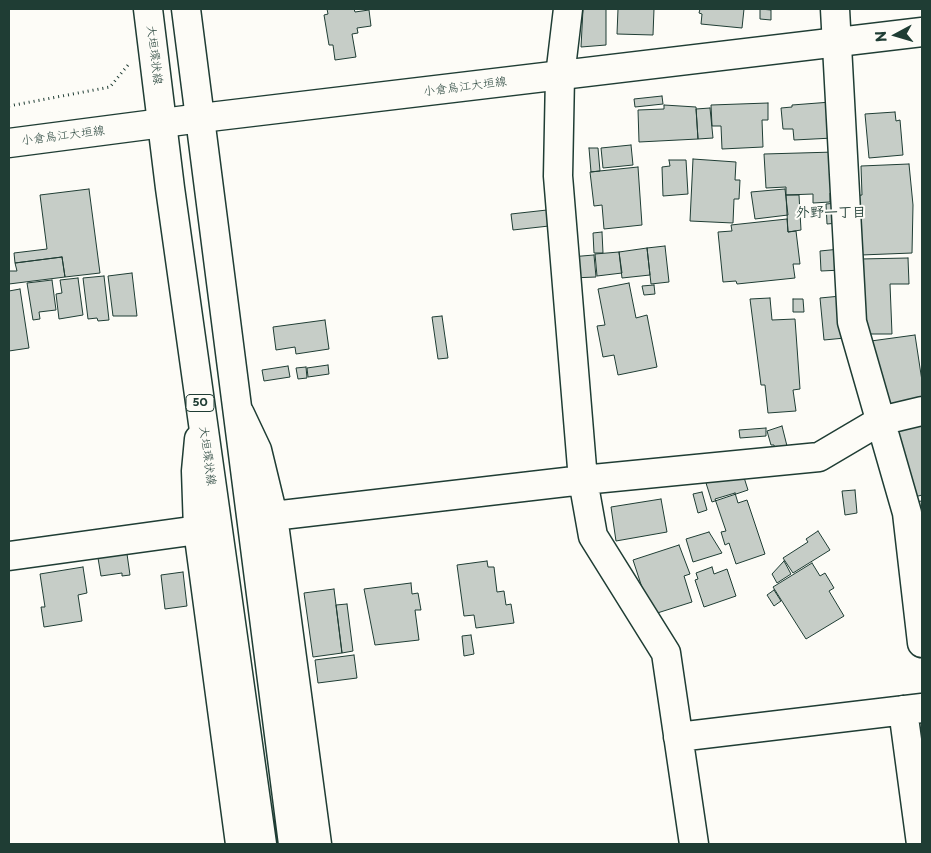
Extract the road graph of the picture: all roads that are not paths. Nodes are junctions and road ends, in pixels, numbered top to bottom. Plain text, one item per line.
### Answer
1 (148, 9) edge
2 (186, 9) edge
3 (568, 9) edge
4 (835, 9) edge
5 (922, 32) edge
6 (835, 43) junction
7 (560, 76) junction
8 (201, 118) junction
9 (162, 123) junction
10 (9, 143) edge
11 (238, 410) junction
12 (922, 411) edge
13 (201, 414) junction
14 (880, 421) junction
15 (584, 480) junction
16 (273, 516) junction
17 (198, 530) junction
18 (9, 556) edge
19 (922, 643) edge
20 (913, 709) edge
21 (678, 738) junction
22 (240, 844) edge
23 (262, 844) edge
24 (293, 844) edge
25 (317, 844) edge
26 (694, 844) edge
27 (921, 844) edge

1 - 9 street, 大垣環状線 / 50
2 - 8 street
3 - 7 street
4 - 6 street
5 - 6 street, 小倉烏江大垣線
6 - 7 street, 小倉烏江大垣線
6 - 14 street
7 - 8 street, 小倉烏江大垣線
7 - 15 street
8 - 9 street, 小倉烏江大垣線
8 - 11 street
9 - 10 street, 小倉烏江大垣線
9 - 13 street, 大垣環状線 / 50
11 - 16 street
11 - 24 street
12 - 14 street
13 - 17 street
13 - 23 street, 大垣環状線 / 50
14 - 15 street
14 - 19 street
15 - 16 street
15 - 21 street
16 - 25 street
17 - 18 street
17 - 22 street
20 - 21 street
20 - 27 street
21 - 26 street

